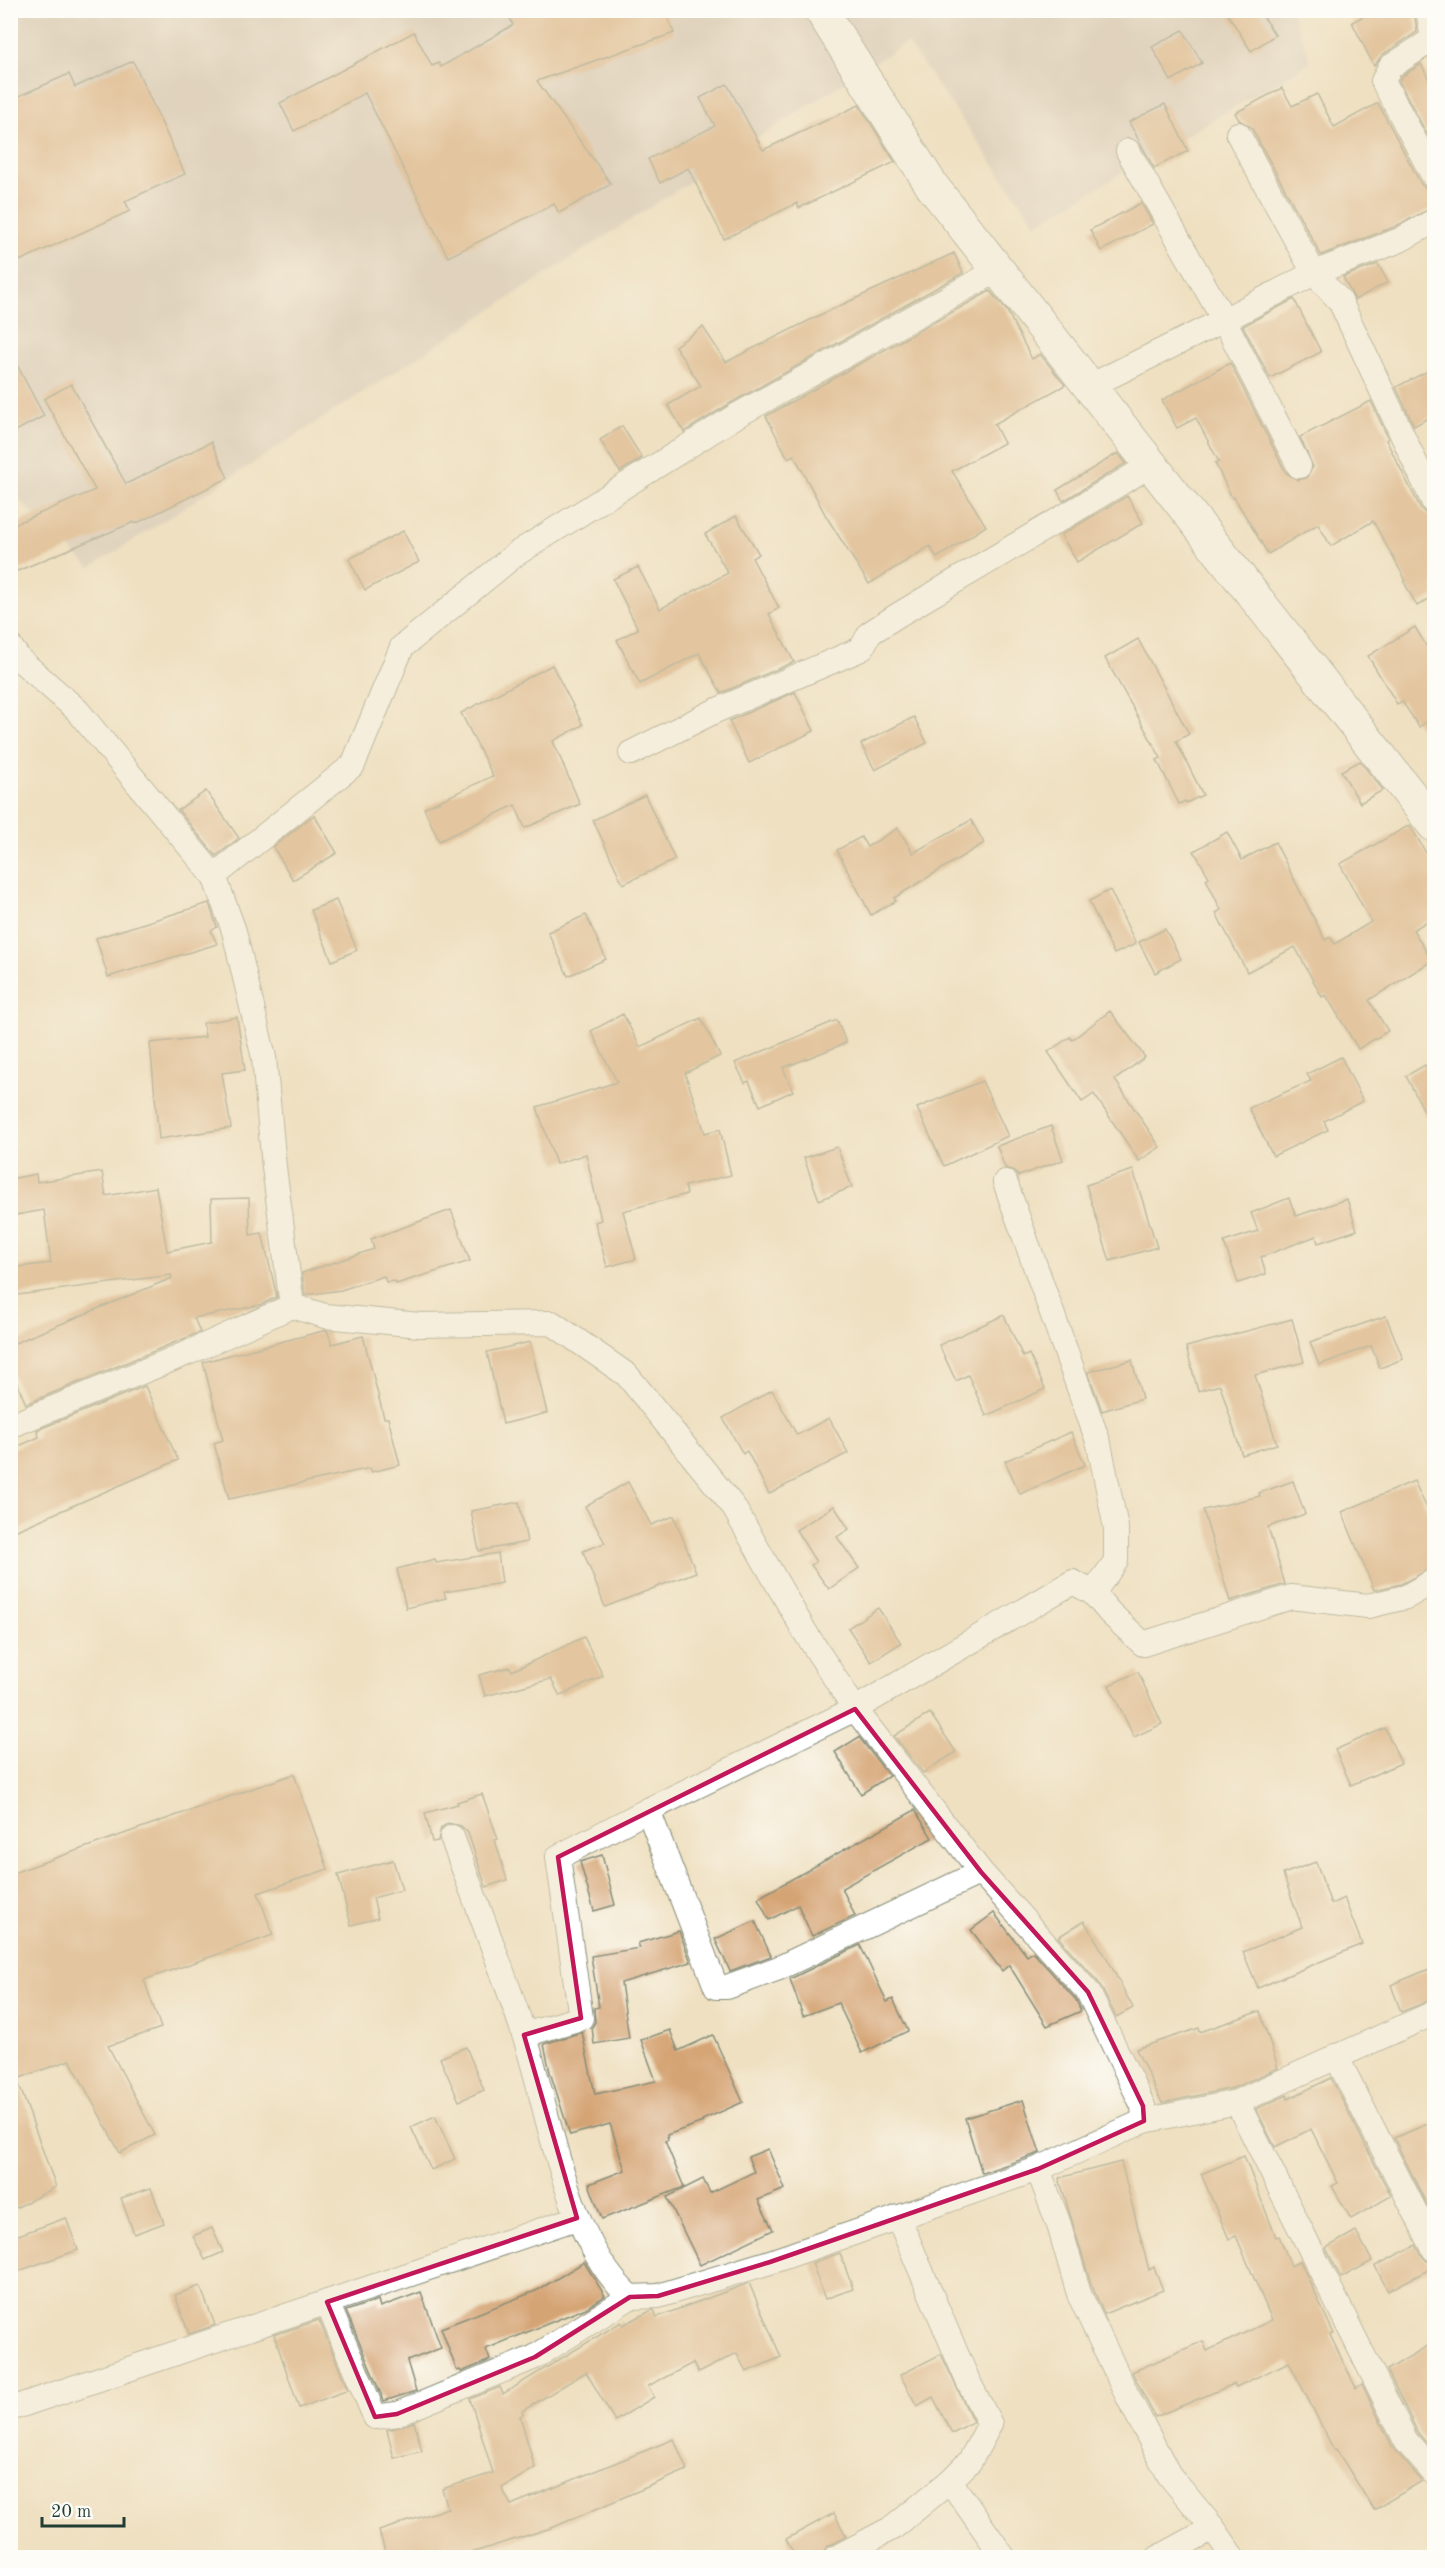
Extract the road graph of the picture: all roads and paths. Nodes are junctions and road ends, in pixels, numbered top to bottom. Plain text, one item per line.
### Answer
1 (821, 10) edge
2 (1428, 10) edge
3 (1238, 134) dead end
4 (1128, 151) dead end
5 (1434, 177) edge
6 (1434, 221) edge
7 (996, 271) junction
8 (1314, 273) junction
9 (1224, 320) junction
10 (1090, 386) junction
11 (1151, 465) junction
12 (1299, 466) dead end
13 (1434, 504) edge
14 (13, 656) edge
15 (631, 753) dead end
16 (1434, 825) edge
17 (214, 876) junction
18 (1005, 1182) dead end
19 (292, 1306) junction
20 (10, 1426) edge
21 (1434, 1581) edge
22 (1093, 1593) junction
23 (855, 1709) junction
24 (648, 1810) junction
25 (452, 1838) dead end
26 (981, 1872) junction
27 (1434, 2013) edge
28 (524, 2035) junction
29 (1336, 2055) junction
30 (1237, 2102) junction
31 (1144, 2121) junction
32 (1038, 2169) junction
33 (898, 2217) junction
34 (577, 2218) junction
35 (1434, 2249) edge
36 (630, 2297) junction
37 (327, 2302) junction
38 (10, 2409) edge
39 (1434, 2473) edge
40 (950, 2481) junction
41 (1213, 2528) junction
42 (835, 2558) edge
43 (1004, 2558) edge
44 (1158, 2558) edge
45 (1234, 2558) edge

1 - 7 street
2 - 5 street
3 - 8 street
4 - 9 street
6 - 8 street
7 - 10 street
7 - 17 street
8 - 9 street
8 - 13 street
9 - 10 street
9 - 12 street
10 - 11 street
11 - 15 street
11 - 16 street
14 - 17 street
17 - 19 street
18 - 22 street
19 - 20 street
19 - 23 street
21 - 22 street
22 - 23 street
23 - 24 street
23 - 26 street
24 - 26 street
24 - 28 street
25 - 28 street
26 - 31 street
27 - 29 street
28 - 34 street
29 - 30 street
29 - 35 street
30 - 31 street
30 - 39 street
31 - 32 street
32 - 33 street
32 - 41 street
33 - 36 street
33 - 40 street
34 - 36 street
34 - 37 street
36 - 37 street
37 - 38 street
40 - 42 street
40 - 43 street
41 - 44 street
41 - 45 street

